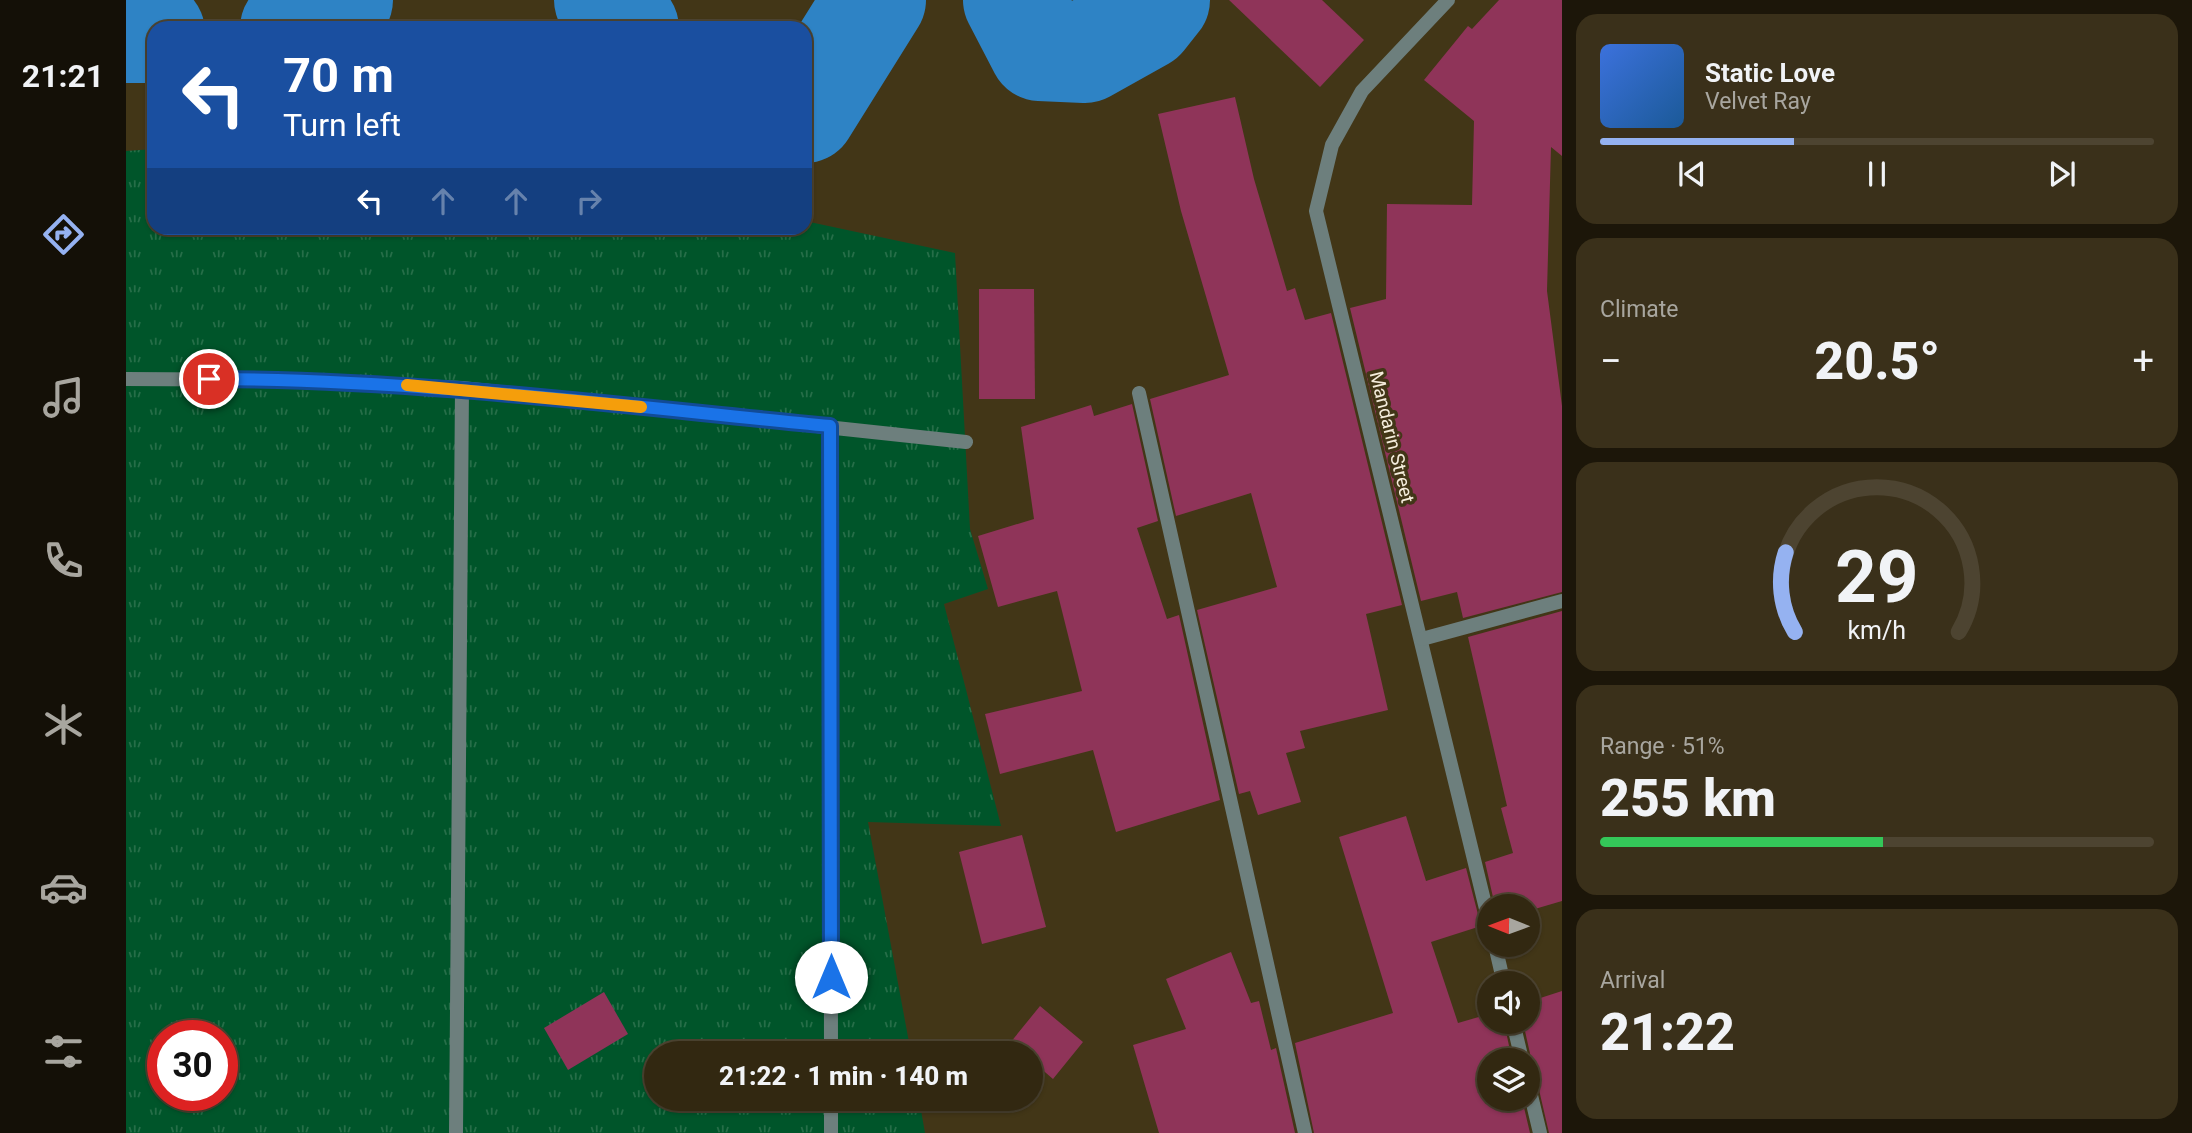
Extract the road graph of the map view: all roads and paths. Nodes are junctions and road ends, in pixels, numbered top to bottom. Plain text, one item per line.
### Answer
1 (1448, 0) edge
2 (126, 379) edge
3 (462, 388) junction
4 (1139, 393) dead end
5 (830, 426) junction
6 (966, 442) dead end
7 (1562, 601) edge
8 (1422, 639) junction
9 (1483, 894) edge
10 (831, 1041) edge
11 (831, 1111) edge
12 (1535, 1111) edge
13 (456, 1133) edge
14 (831, 1133) edge
15 (1305, 1133) edge
16 (1540, 1133) edge

1 - 8 street, Mandarin Street
2 - 3 street
3 - 5 street
3 - 13 street
4 - 15 street
5 - 6 street
5 - 10 street
7 - 8 street
8 - 9 street, Mandarin Street
11 - 14 street
12 - 16 street

